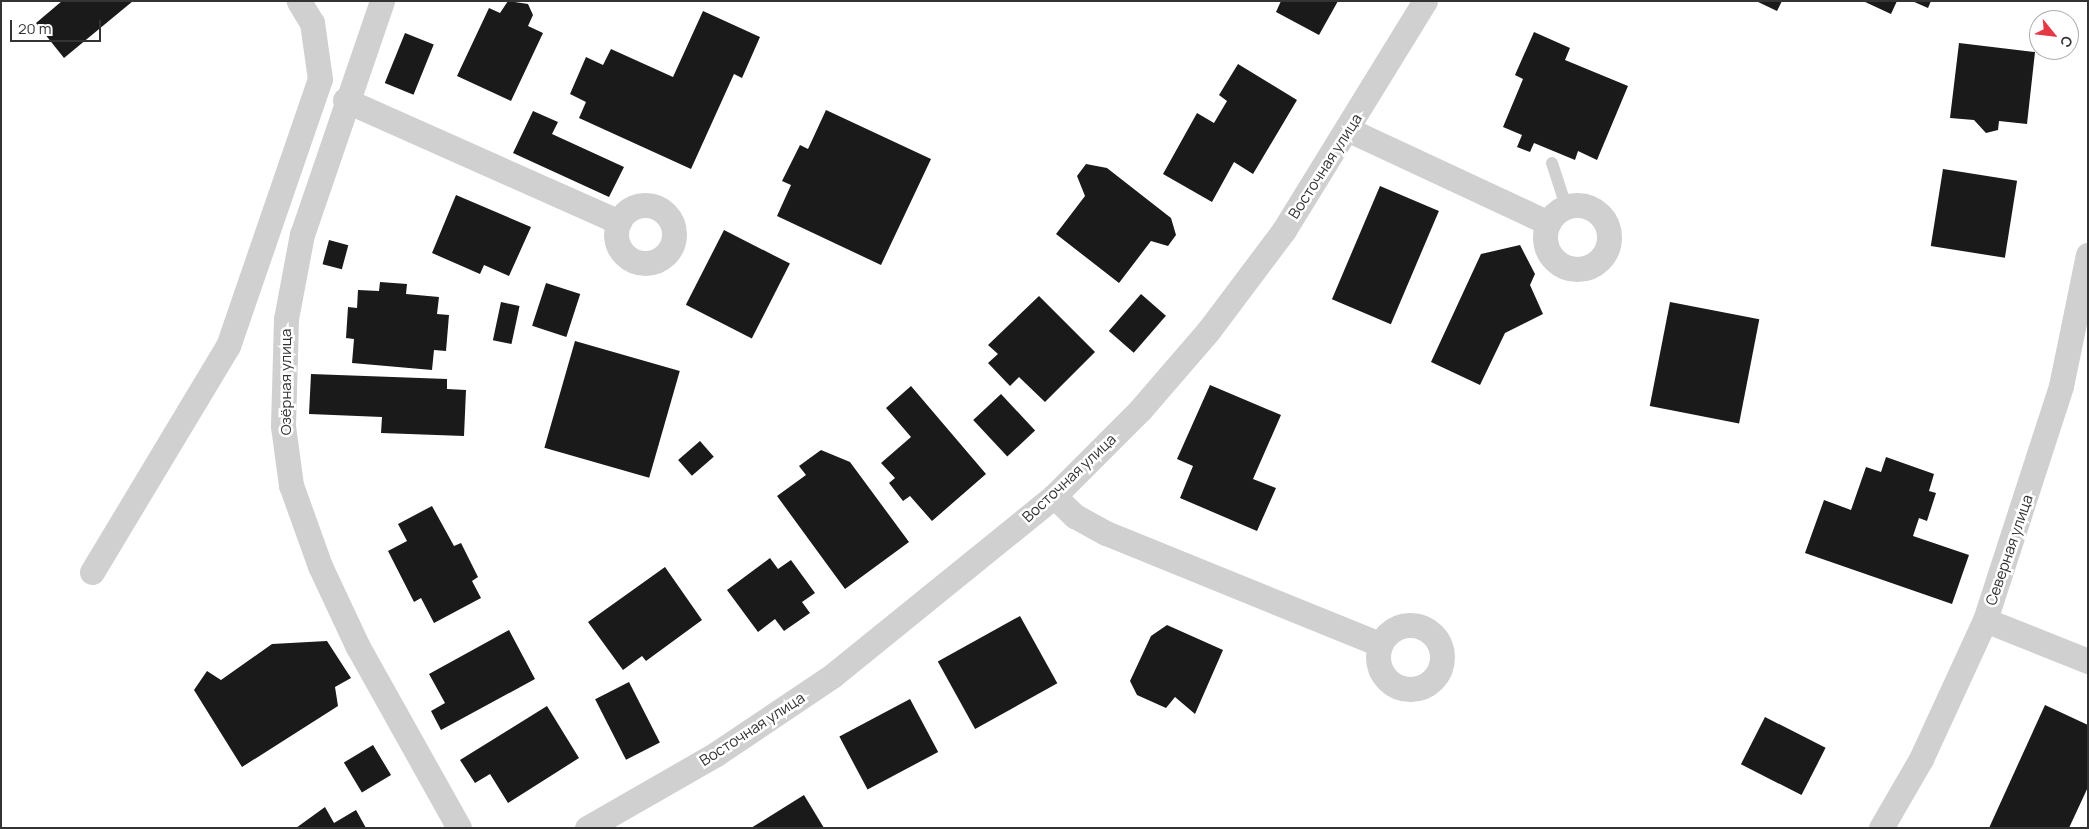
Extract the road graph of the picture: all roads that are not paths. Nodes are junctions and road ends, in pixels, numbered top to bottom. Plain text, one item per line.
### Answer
1 (298, 1) edge
2 (382, 1) edge
3 (1425, 1) edge
4 (345, 100) junction
5 (1349, 130) junction
6 (1552, 163) dead end
7 (1566, 206) junction
8 (619, 222) dead end
9 (1548, 223) junction
10 (2088, 255) edge
11 (1054, 496) junction
12 (92, 572) dead end
13 (1984, 620) junction
14 (1380, 644) dead end
15 (2088, 662) edge
16 (459, 828) edge
17 (587, 828) edge
18 (1882, 828) edge

1 - 12 street
2 - 4 street, Озёрная улица
3 - 5 street, Восточная улица
4 - 8 street
4 - 16 street, Озёрная улица
5 - 9 street
5 - 11 street, Восточная улица
6 - 7 lane
7 - 9 street
7 - 9 street
10 - 13 street, Северная улица
11 - 14 street
11 - 17 street, Восточная улица
13 - 15 street
13 - 18 street, Северная улица

